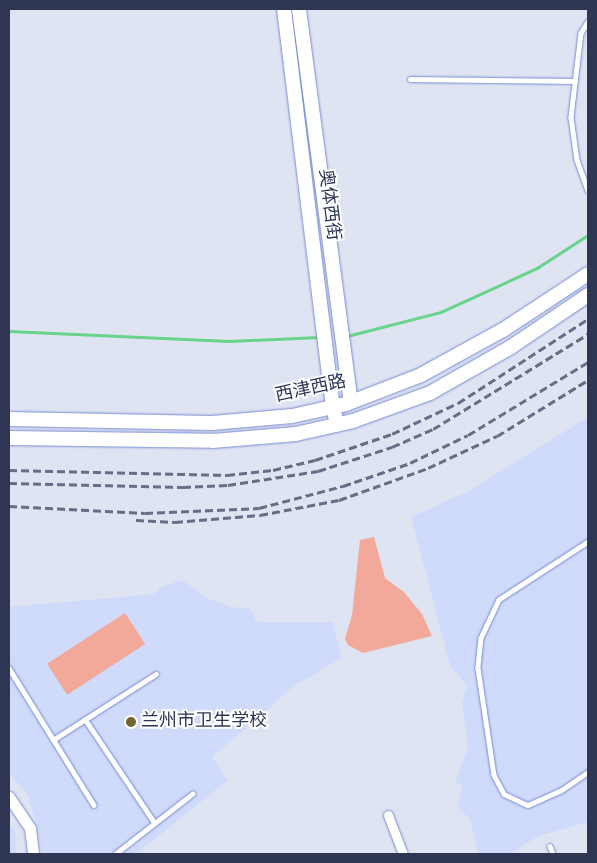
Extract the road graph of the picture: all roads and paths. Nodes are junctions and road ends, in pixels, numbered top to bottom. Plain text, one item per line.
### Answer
1 (284, 9) edge
2 (299, 9) edge
3 (588, 22) edge
4 (410, 79) dead end
5 (573, 81) junction
6 (588, 190) edge
7 (588, 274) edge
8 (588, 296) edge
9 (351, 402) junction
10 (333, 407) junction
11 (9, 419) edge
12 (337, 425) junction
13 (9, 438) edge
14 (588, 542) edge
15 (9, 668) edge
16 (156, 674) dead end
17 (85, 719) junction
18 (53, 740) junction
19 (588, 772) edge
20 (192, 794) dead end
21 (9, 797) edge
22 (94, 805) dead end
23 (388, 815) dead end
24 (155, 823) junction
25 (550, 846) dead end
26 (34, 854) edge
27 (115, 854) edge
28 (402, 854) edge
29 (553, 854) edge

1 - 10 main road, 奥体西街
2 - 9 main road, 奥体西街
3 - 5 lane
4 - 5 lane
5 - 6 lane
7 - 9 main road, 西津西路
8 - 12 main road
9 - 10 main road, 西津西路
10 - 11 main road, 西津西路
10 - 12 main road, 奥体西街
12 - 13 main road
14 - 19 lane
15 - 18 lane
16 - 17 lane
17 - 18 lane
17 - 24 lane
18 - 22 lane
20 - 24 lane
21 - 26 main road
23 - 28 street
24 - 27 lane
25 - 29 lane

